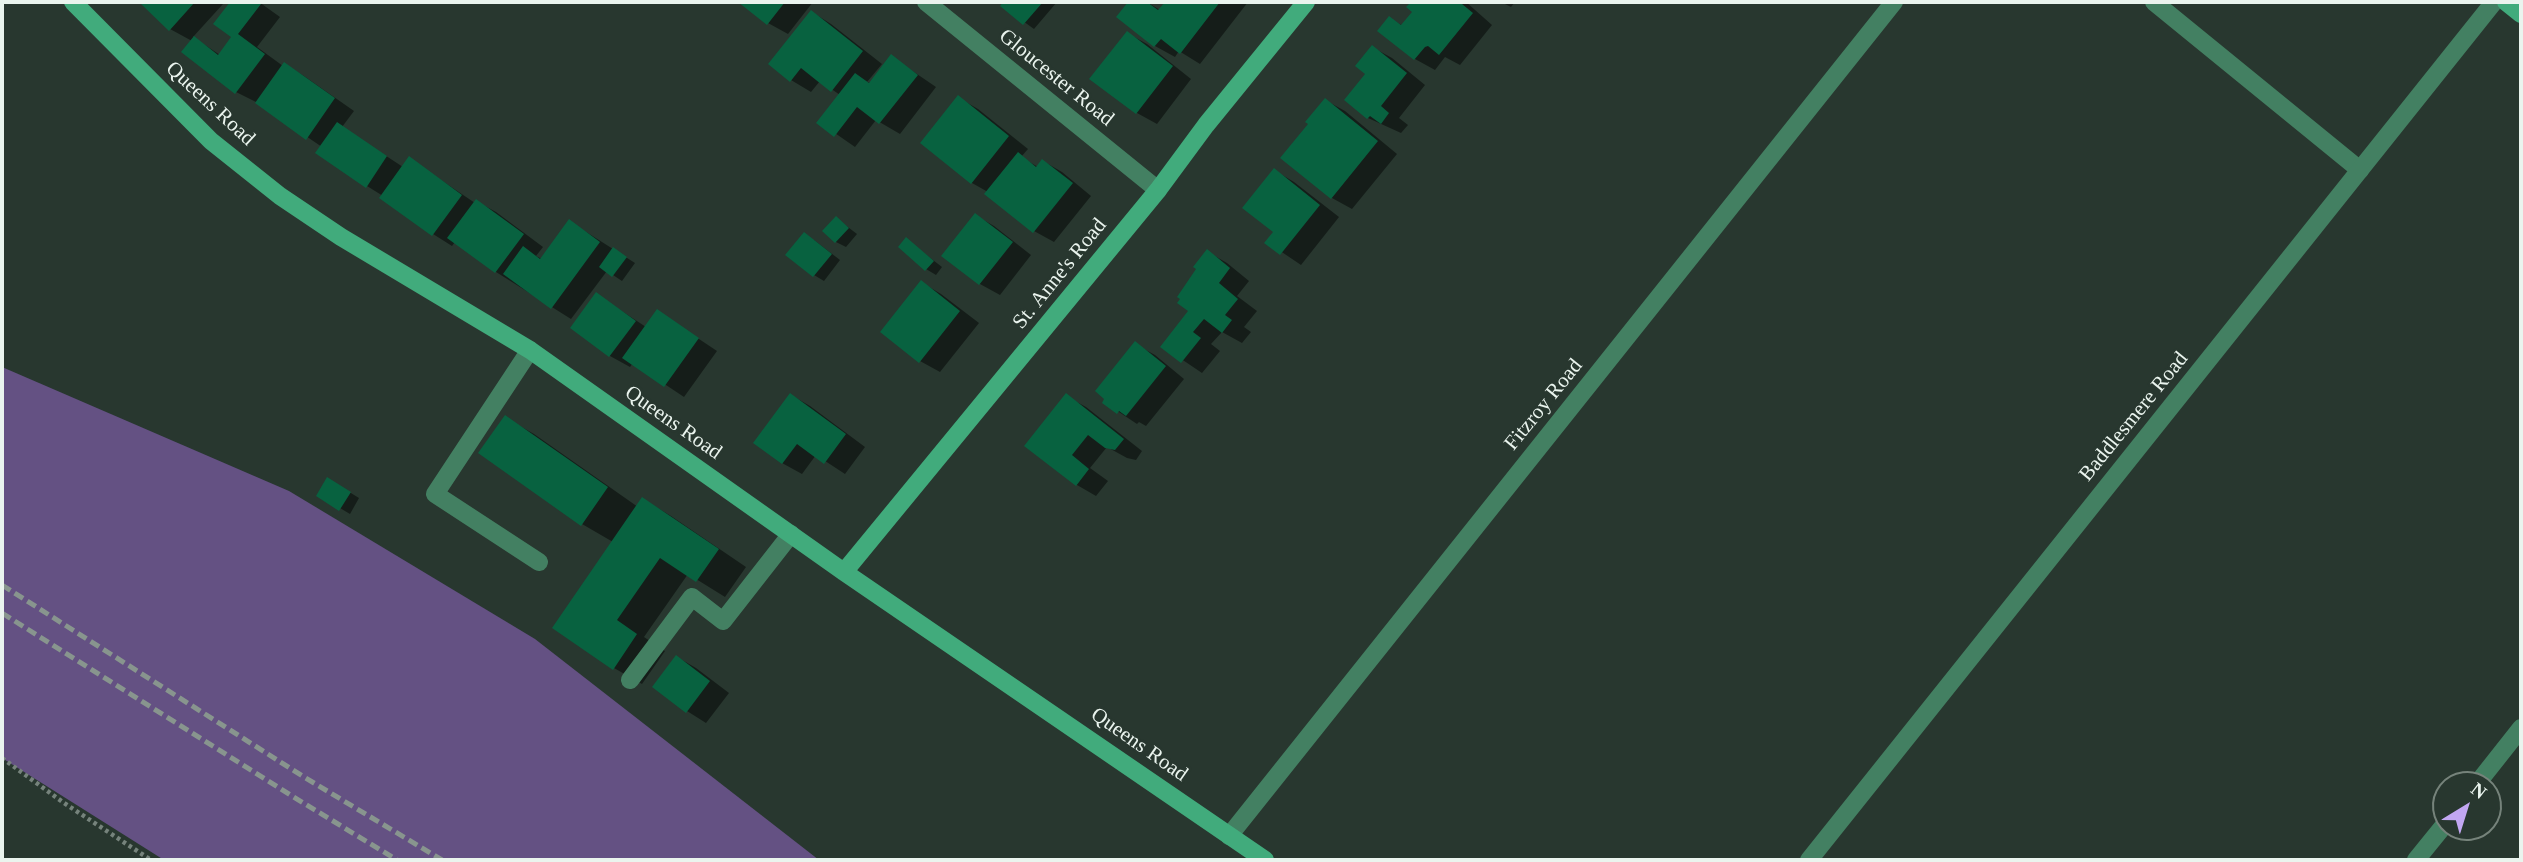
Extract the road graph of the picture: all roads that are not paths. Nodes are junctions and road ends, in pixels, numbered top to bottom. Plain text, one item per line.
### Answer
1 (73, 2) edge
2 (926, 2) edge
3 (1306, 2) edge
4 (1894, 2) edge
5 (2154, 2) edge
6 (2494, 2) edge
7 (2506, 2) edge
8 (2521, 14) edge
9 (2360, 170) junction
10 (1158, 190) junction
11 (530, 350) junction
12 (791, 534) junction
13 (539, 562) dead end
14 (844, 572) junction
15 (631, 680) dead end
16 (2521, 728) edge
17 (2487, 771) edge
18 (1229, 836) junction
19 (2432, 840) edge
20 (1265, 860) edge
21 (1809, 860) edge
22 (2416, 860) edge

1 - 11 street, Queens Road
2 - 10 street, Gloucester Road
3 - 10 street, St. Anne's Road
4 - 18 street, Fitzroy Road
5 - 9 street
6 - 9 street, Baddlesmere Road
7 - 8 street
9 - 21 street, Baddlesmere Road
10 - 14 street, St. Anne's Road
11 - 12 street, Queens Road
11 - 13 street
12 - 14 street, Queens Road
12 - 15 street
14 - 18 street, Queens Road
16 - 17 street
18 - 20 street, Queens Road
19 - 22 street

